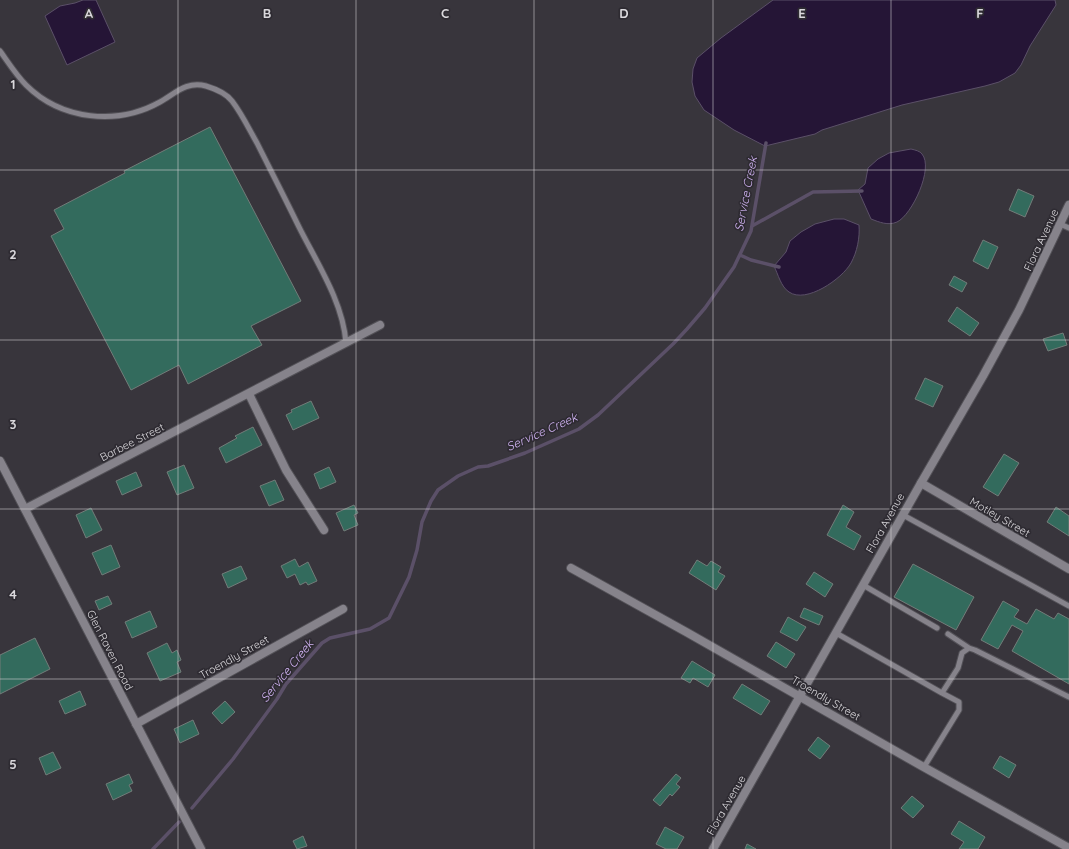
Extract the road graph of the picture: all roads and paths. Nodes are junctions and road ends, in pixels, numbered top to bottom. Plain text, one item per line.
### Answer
1 (0, 51) edge
2 (1069, 205) edge
3 (1060, 224) junction
4 (1069, 228) edge
5 (380, 325) dead end
6 (346, 343) junction
7 (249, 394) junction
8 (0, 461) edge
9 (921, 483) junction
10 (25, 509) junction
11 (903, 515) junction
12 (324, 530) dead end
13 (571, 568) dead end
14 (1069, 569) edge
15 (863, 585) junction
16 (1069, 606) edge
17 (343, 609) dead end
18 (937, 628) dead end
19 (836, 633) junction
20 (948, 634) dead end
21 (969, 648) junction
22 (942, 693) junction
23 (800, 696) junction
24 (1069, 697) edge
25 (136, 724) junction
26 (924, 767) junction
27 (1069, 848) edge
28 (201, 849) edge
29 (713, 849) edge

1 - 6 lane
2 - 3 street, Flora Avenue
3 - 4 lane
3 - 9 street, Flora Avenue
5 - 6 street, Barbee Street
6 - 7 street, Barbee Street
7 - 10 street, Barbee Street
7 - 12 street
8 - 10 street, Glen Raven Road
9 - 11 street, Flora Avenue
9 - 14 street, Motley Street
10 - 25 street, Glen Raven Road
11 - 15 street, Flora Avenue
11 - 16 lane
13 - 23 street, Troendly Street
15 - 18 lane
15 - 19 street, Flora Avenue
17 - 25 street, Troendly Street
19 - 22 lane
19 - 23 street, Flora Avenue
20 - 21 lane
21 - 22 lane
21 - 24 lane
22 - 26 lane
23 - 26 street, Troendly Street
23 - 29 street, Flora Avenue
25 - 28 street, Glen Raven Road
26 - 27 street, Troendly Street

